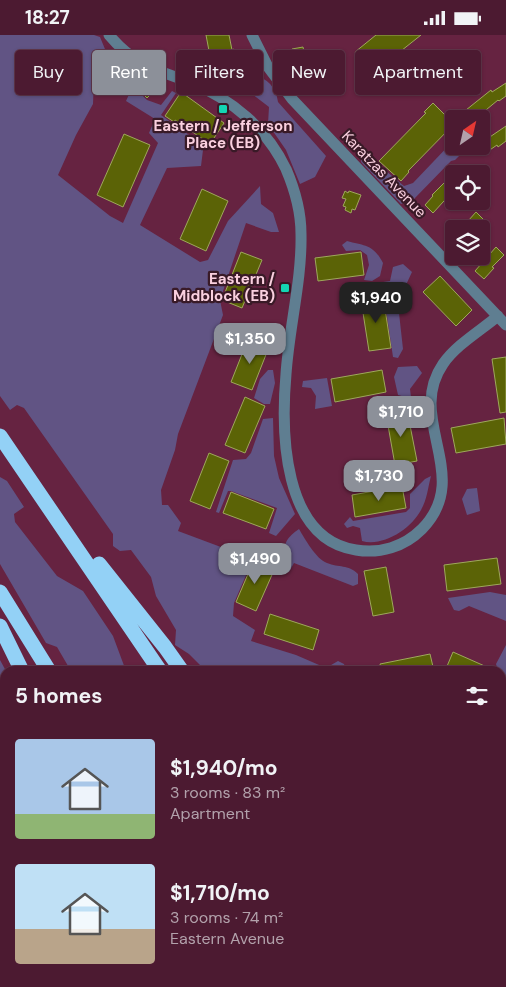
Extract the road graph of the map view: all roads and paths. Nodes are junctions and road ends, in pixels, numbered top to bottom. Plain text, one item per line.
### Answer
1 (109, 35) edge
2 (252, 35) edge
3 (502, 321) edge
4 (0, 436) edge
5 (11, 452) junction
6 (0, 592) edge
7 (0, 626) edge
8 (20, 666) edge
9 (46, 666) edge
10 (157, 666) edge
11 (178, 666) edge

1 - 3 street
2 - 3 street, Karatzas Avenue
4 - 5 highway
5 - 10 highway
5 - 11 highway
6 - 9 highway
7 - 8 highway

